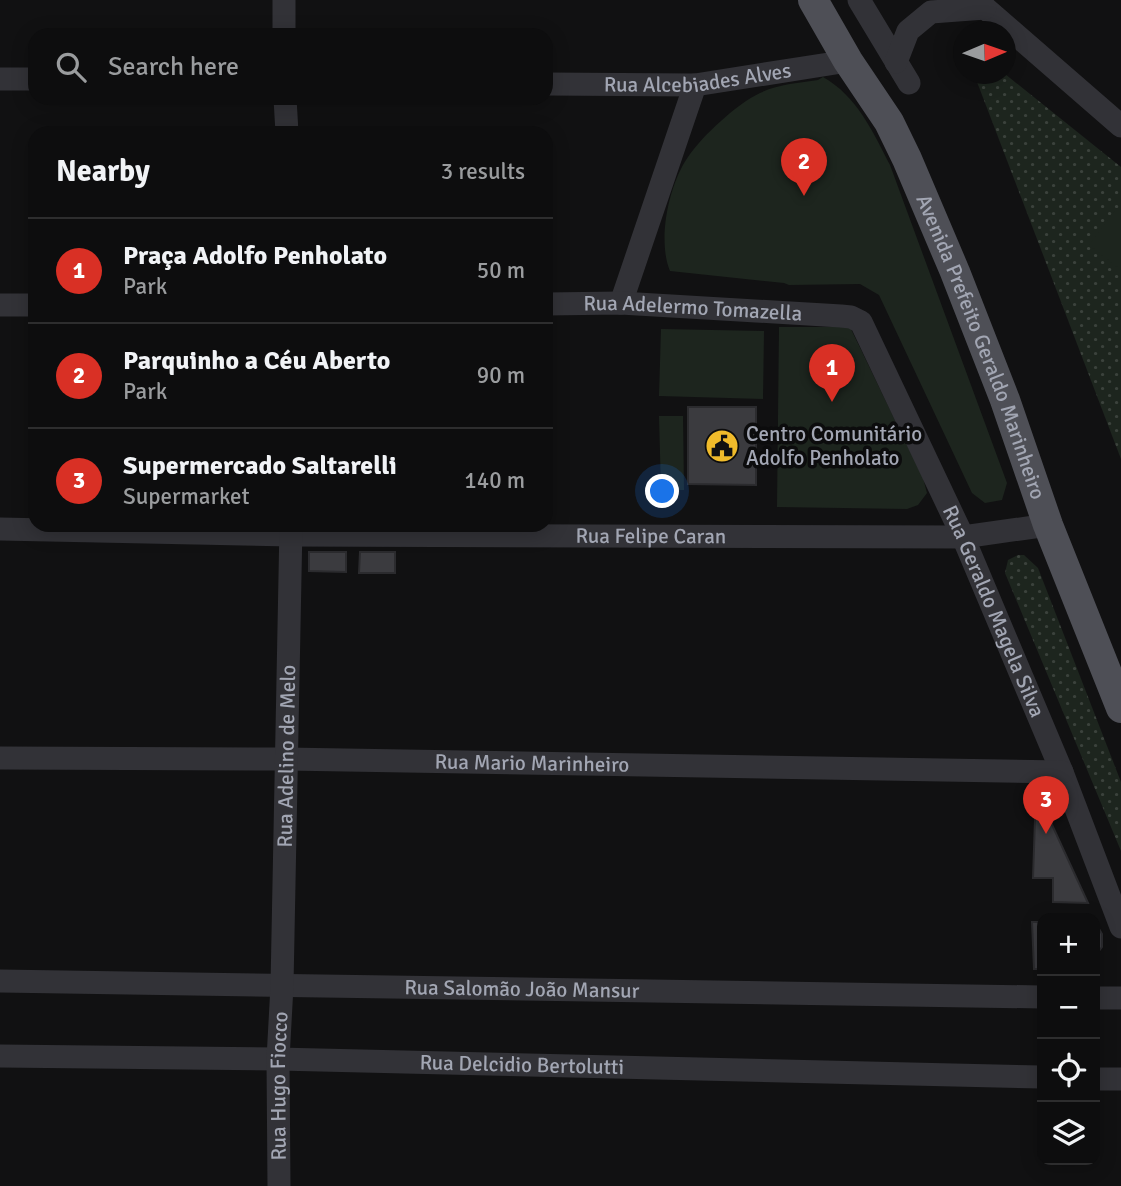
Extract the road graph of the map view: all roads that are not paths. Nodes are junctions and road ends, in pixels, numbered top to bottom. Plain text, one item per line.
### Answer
1 (284, 0) edge
2 (813, 0) edge
3 (859, 0) edge
4 (981, 4) edge
5 (284, 28) edge
6 (848, 61) junction
7 (897, 62) junction
8 (0, 79) edge
9 (28, 79) edge
10 (553, 83) edge
11 (909, 83) dead end
12 (695, 85) junction
13 (285, 105) edge
14 (287, 126) edge
15 (1121, 126) edge
16 (621, 303) junction
17 (553, 304) edge
18 (0, 305) edge
19 (28, 305) edge
20 (841, 316) joint
21 (1048, 525) junction
22 (0, 529) edge
23 (28, 529) edge
24 (291, 532) edge
25 (483, 532) edge
26 (963, 537) junction
27 (1121, 708) edge
28 (0, 758) edge
29 (286, 760) junction
30 (1062, 772) junction
31 (1121, 927) edge
32 (0, 981) edge
33 (282, 986) junction
34 (1037, 997) edge
35 (1100, 998) edge
36 (1121, 998) edge
37 (0, 1056) edge
38 (278, 1059) junction
39 (1037, 1077) edge
40 (1100, 1079) edge
41 (1121, 1079) edge
42 (279, 1186) edge

1 - 5 street
2 - 6 main road, Avenida Prefeito Geraldo Marinheiro
3 - 7 street
4 - 7 street
4 - 15 street
6 - 12 street, Rua Alcebiades Alves
6 - 21 main road, Avenida Prefeito Geraldo Marinheiro
7 - 11 street
8 - 9 street
10 - 12 street, Rua Alcebiades Alves
12 - 16 street
13 - 14 street
16 - 17 street, Rua Adelermo Tomazella
16 - 20 street, Rua Adelermo Tomazella
18 - 19 street
20 - 26 street, Rua Geraldo Magela Silva
21 - 26 street, Rua Felipe Caran
21 - 27 main road, Avenida Prefeito Geraldo Marinheiro
22 - 23 street, Rua Felipe Caran
24 - 29 street, Rua Adelino de Melo
25 - 26 street, Rua Felipe Caran
26 - 30 street, Rua Geraldo Magela Silva
28 - 29 street, Rua Mario Marinheiro
29 - 30 street, Rua Mario Marinheiro
29 - 33 street, Rua Adelino de Melo
30 - 31 street, Rua Geraldo Magela Silva
32 - 33 street, Rua Salomão João Mansur
33 - 34 street, Rua Salomão João Mansur
33 - 38 street, Rua Hugo Fiocco
35 - 36 street
37 - 38 street, Rua Delcidio Bertolutti
38 - 39 street, Rua Delcidio Bertolutti
38 - 42 street, Rua Hugo Fiocco
40 - 41 street

